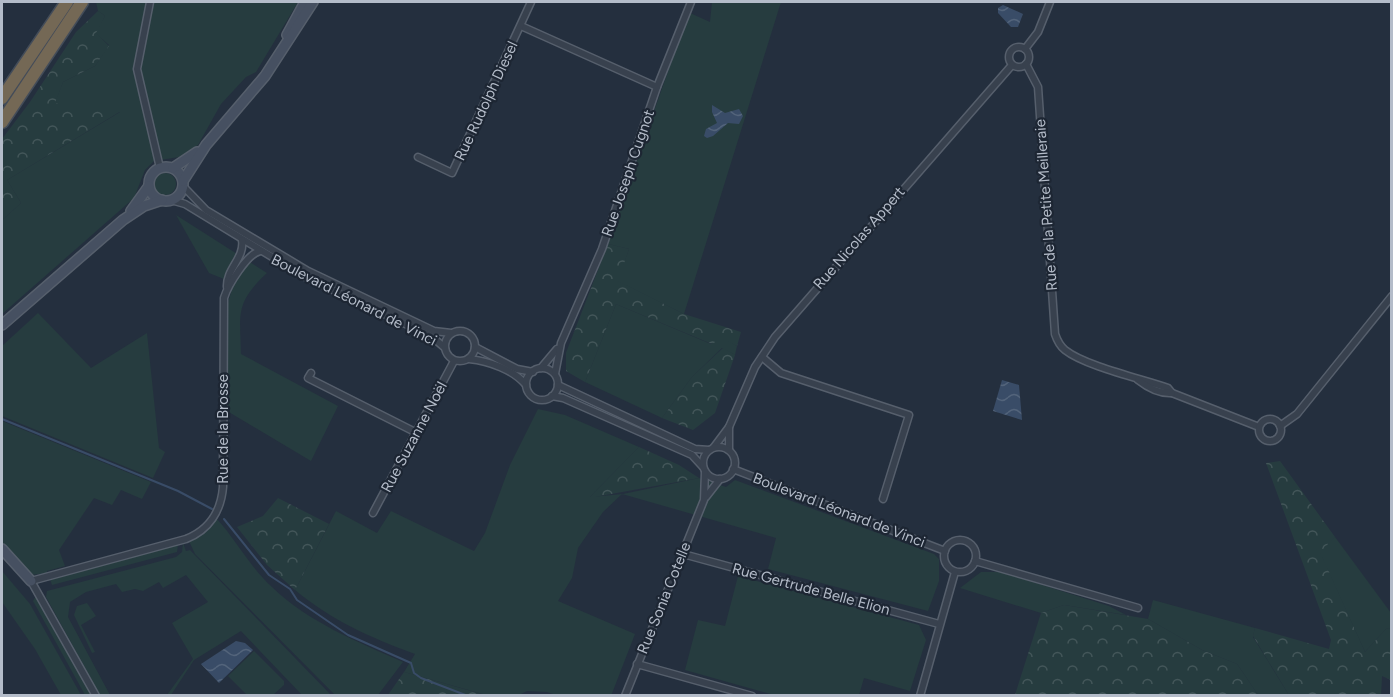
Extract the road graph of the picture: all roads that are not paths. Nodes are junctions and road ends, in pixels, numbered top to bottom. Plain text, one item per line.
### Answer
1 (58, 2) edge
2 (67, 2) edge
3 (82, 2) edge
4 (150, 2) edge
5 (309, 2) edge
6 (531, 2) edge
7 (691, 2) edge
8 (1050, 2) edge
9 (521, 26) junction
10 (1025, 49) junction
11 (30, 57) junction
12 (1012, 64) junction
13 (1026, 64) junction
14 (265, 76) junction
15 (657, 87) junction
16 (2, 98) edge
17 (2, 122) edge
18 (206, 145) junction
19 (418, 157) dead end
20 (160, 168) junction
21 (173, 168) junction
22 (183, 184) junction
23 (149, 186) junction
24 (166, 200) junction
25 (123, 220) junction
26 (242, 240) junction
27 (260, 251) junction
28 (227, 287) junction
29 (1392, 296) edge
30 (2, 325) edge
31 (451, 333) junction
32 (561, 343) junction
33 (444, 347) junction
34 (475, 347) junction
35 (762, 357) junction
36 (469, 358) junction
37 (454, 361) junction
38 (541, 369) junction
39 (533, 372) junction
40 (311, 373) dead end
41 (555, 374) junction
42 (526, 385) junction
43 (558, 385) junction
44 (552, 396) junction
45 (1280, 426) junction
46 (729, 427) junction
47 (1259, 427) junction
48 (417, 433) junction
49 (711, 449) junction
50 (729, 450) junction
51 (704, 469) junction
52 (733, 469) junction
53 (720, 478) junction
54 (704, 500) junction
55 (883, 500) dead end
56 (373, 513) dead end
57 (2, 549) edge
58 (945, 551) junction
59 (683, 554) junction
60 (975, 561) junction
61 (955, 572) junction
62 (31, 581) junction
63 (1138, 608) dead end
64 (939, 624) junction
65 (637, 664) junction
66 (96, 696) edge
67 (625, 696) edge
68 (752, 696) edge
69 (920, 696) edge

1 - 11 highway
2 - 11 highway
3 - 17 highway
4 - 20 street
5 - 14 main road
5 - 14 main road
6 - 9 street, Rue Rudolph Diesel
7 - 15 street, Rue Joseph Cugnot
8 - 10 street
9 - 15 street, Rue Rudolph Diesel
9 - 19 street, Rue Rudolph Diesel
10 - 12 street
10 - 13 street
11 - 16 highway
12 - 13 street
12 - 35 street, Rue Nicolas Appert
13 - 47 street, Rue de la Petite Meilleraie
14 - 18 main road
15 - 32 street, Rue Joseph Cugnot
18 - 21 main road
18 - 22 main road
20 - 21 main road
20 - 23 main road
21 - 22 main road
22 - 24 main road
22 - 31 street, Boulevard Léonard de Vinci
23 - 24 main road
23 - 25 main road
24 - 25 main road
24 - 26 street, Boulevard Léonard de Vinci
25 - 30 main road
26 - 27 street, Boulevard Léonard de Vinci
26 - 28 street, Rue de la Brosse
27 - 28 street, Rue de la Brosse
27 - 33 street, Boulevard Léonard de Vinci
28 - 62 street, Rue de la Brosse
29 - 45 street
31 - 33 street
31 - 34 street
32 - 38 street, Rue Joseph Cugnot
32 - 41 street, Rue Joseph Cugnot
33 - 37 street
34 - 36 street
34 - 39 street
35 - 46 street, Rue Nicolas Appert
35 - 55 street
36 - 37 street
36 - 42 street
37 - 48 street, Rue Suzanne Noël
38 - 39 street
38 - 41 street
39 - 42 street
40 - 48 street
41 - 43 street
42 - 44 street
43 - 44 street
43 - 49 street
44 - 51 street
45 - 47 street
45 - 47 street
46 - 49 street
46 - 50 street
48 - 56 street, Rue Suzanne Noël
49 - 50 street
49 - 51 street
50 - 52 street
51 - 53 street
51 - 54 street
52 - 53 street
52 - 58 street, Boulevard Léonard de Vinci
53 - 54 street
54 - 59 street, Rue Sonia Cotelle
57 - 62 main road
58 - 60 street, Boulevard Léonard de Vinci
58 - 61 street, Boulevard Léonard de Vinci
59 - 64 street, Rue Gertrude Belle Elion
59 - 65 street, Rue Sonia Cotelle
60 - 61 street
60 - 63 street
61 - 64 street
62 - 66 street
64 - 69 street
65 - 67 street, Rue Sonia Cotelle
65 - 68 street

